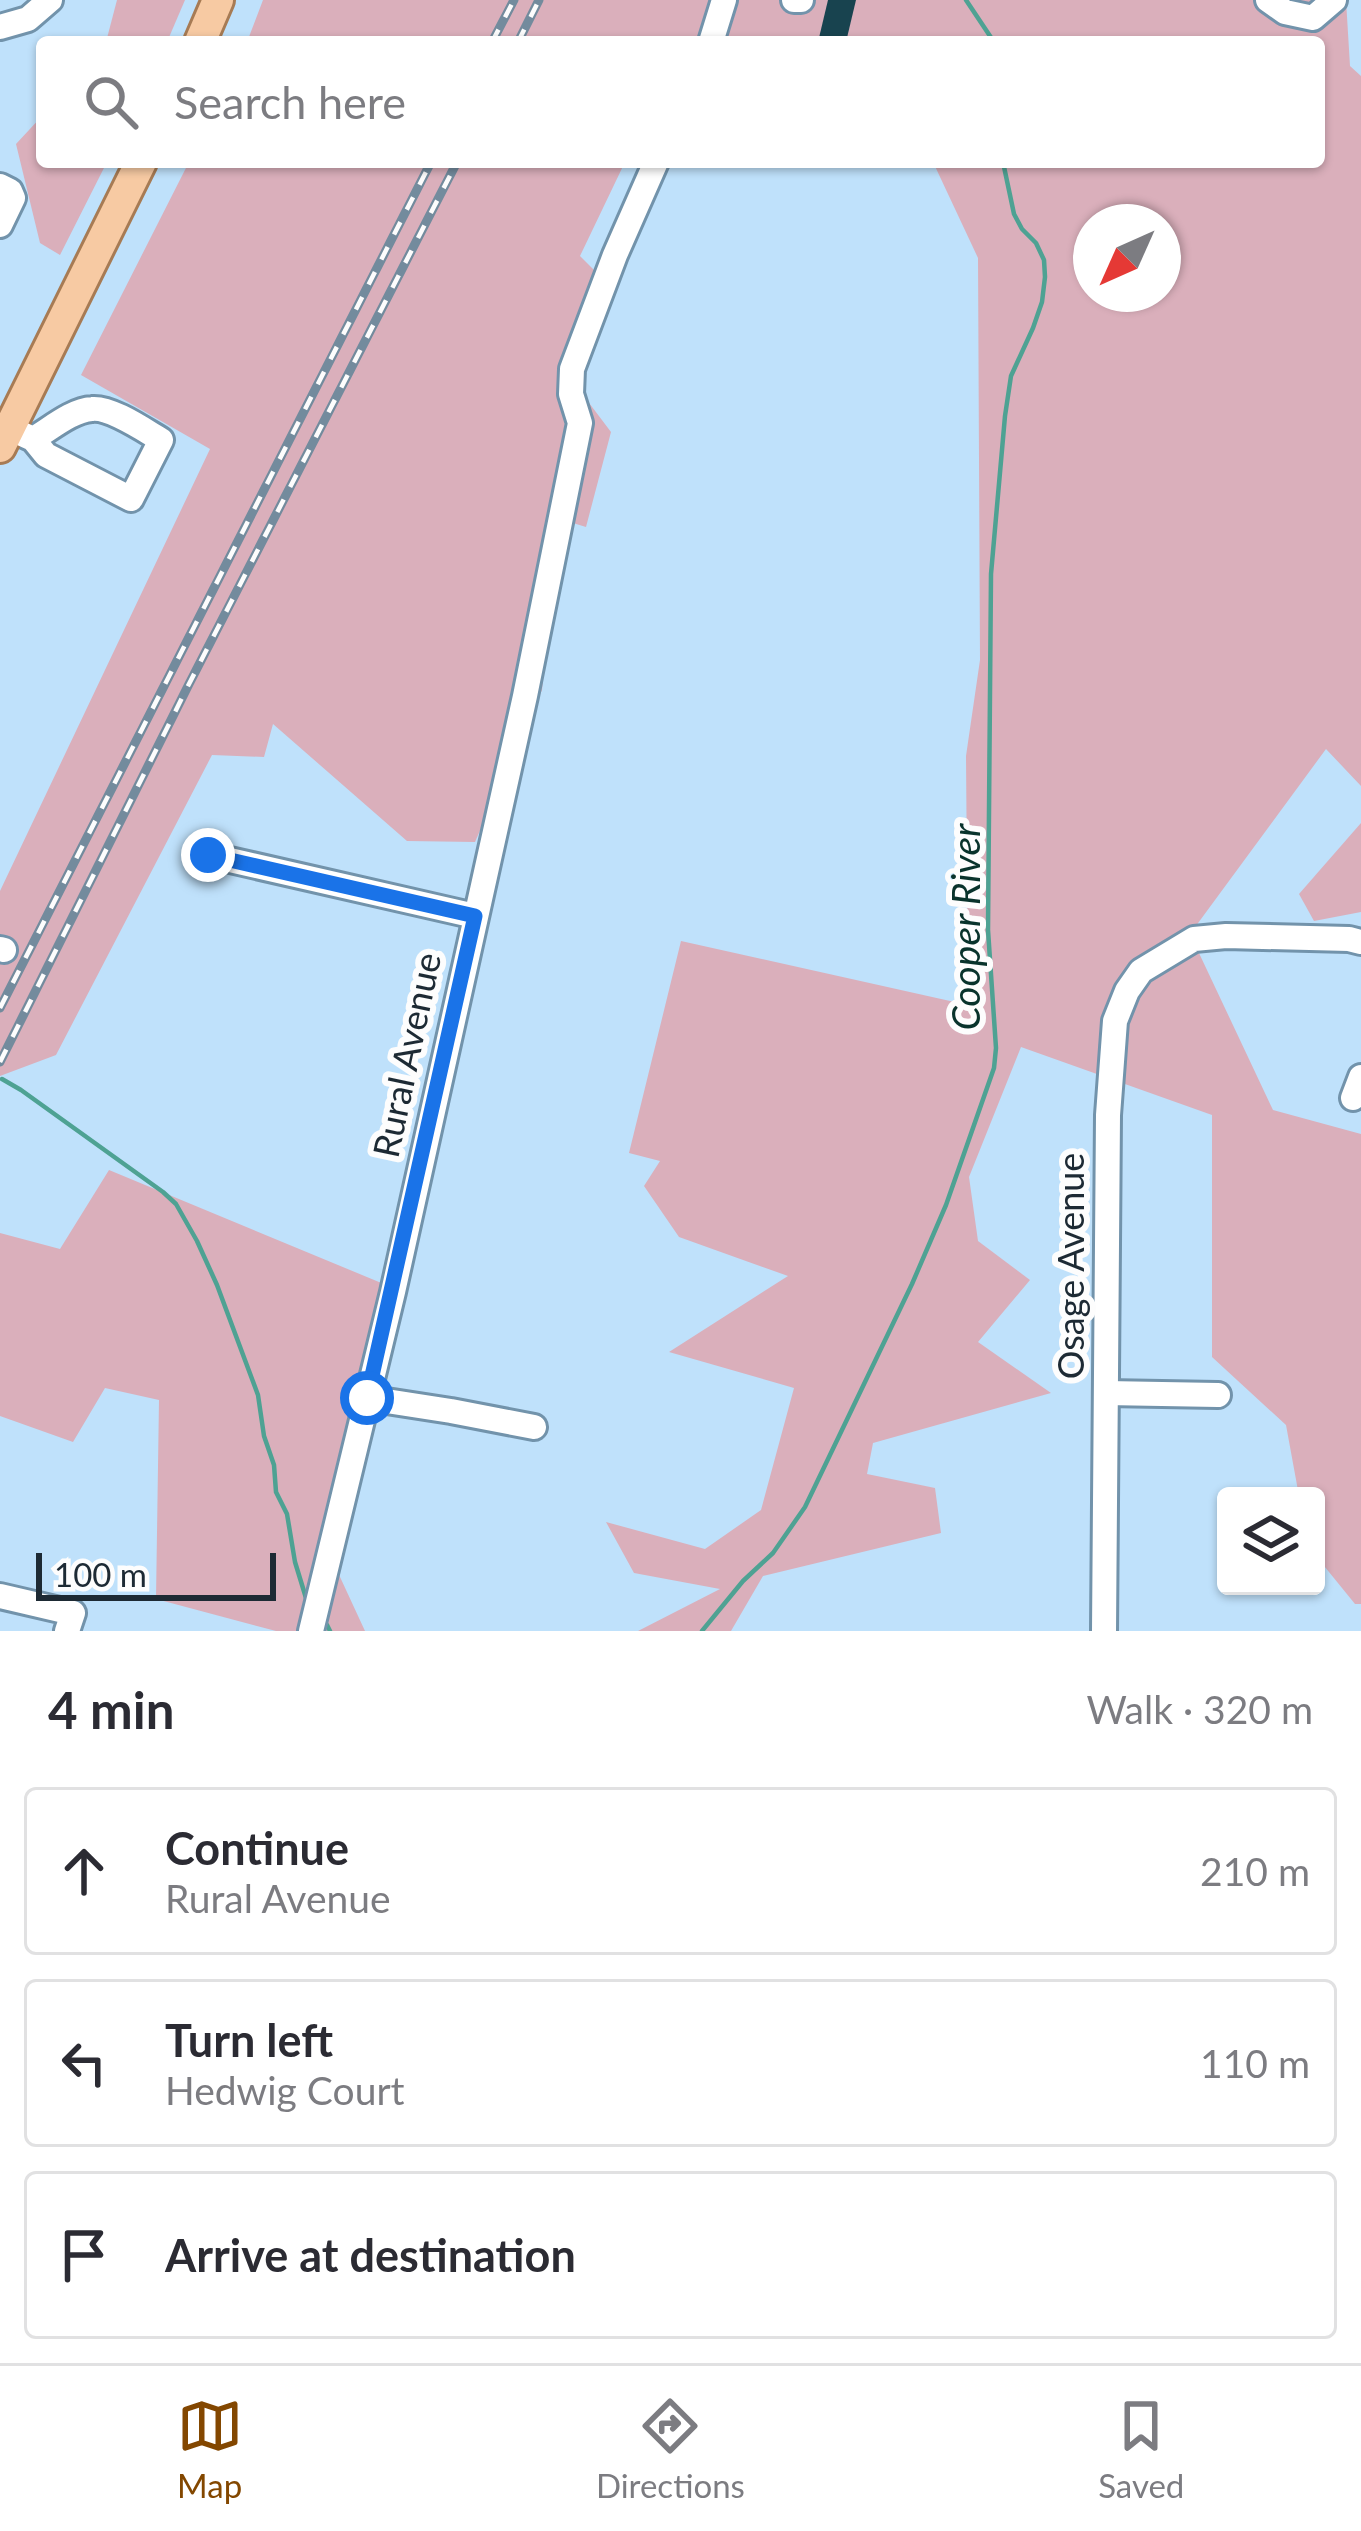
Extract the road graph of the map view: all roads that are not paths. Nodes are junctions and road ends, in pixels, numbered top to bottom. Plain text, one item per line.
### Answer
1 (50, 0) edge
2 (218, 0) edge
3 (724, 0) edge
4 (1268, 0) edge
5 (1334, 0) edge
6 (0, 27) edge
7 (203, 36) edge
8 (713, 36) edge
9 (138, 168) edge
10 (653, 168) edge
11 (0, 186) edge
12 (0, 225) edge
13 (14, 438) edge
14 (208, 855) dead end
15 (475, 916) junction
16 (1361, 942) edge
17 (1106, 1393) junction
18 (1218, 1395) dead end
19 (367, 1398) junction
20 (534, 1427) dead end
21 (0, 1596) edge
22 (70, 1622) edge
23 (311, 1631) edge
24 (1104, 1631) edge

1 - 6 street
2 - 7 main road
3 - 8 street
4 - 5 street
9 - 13 main road
10 - 15 street, Rural Avenue
11 - 12 street
13 - 13 street
14 - 15 street
15 - 19 street, Rural Avenue
16 - 17 street, Osage Avenue
17 - 18 street
17 - 24 street, Osage Avenue
19 - 20 street
19 - 23 street, Rural Avenue
21 - 22 street

